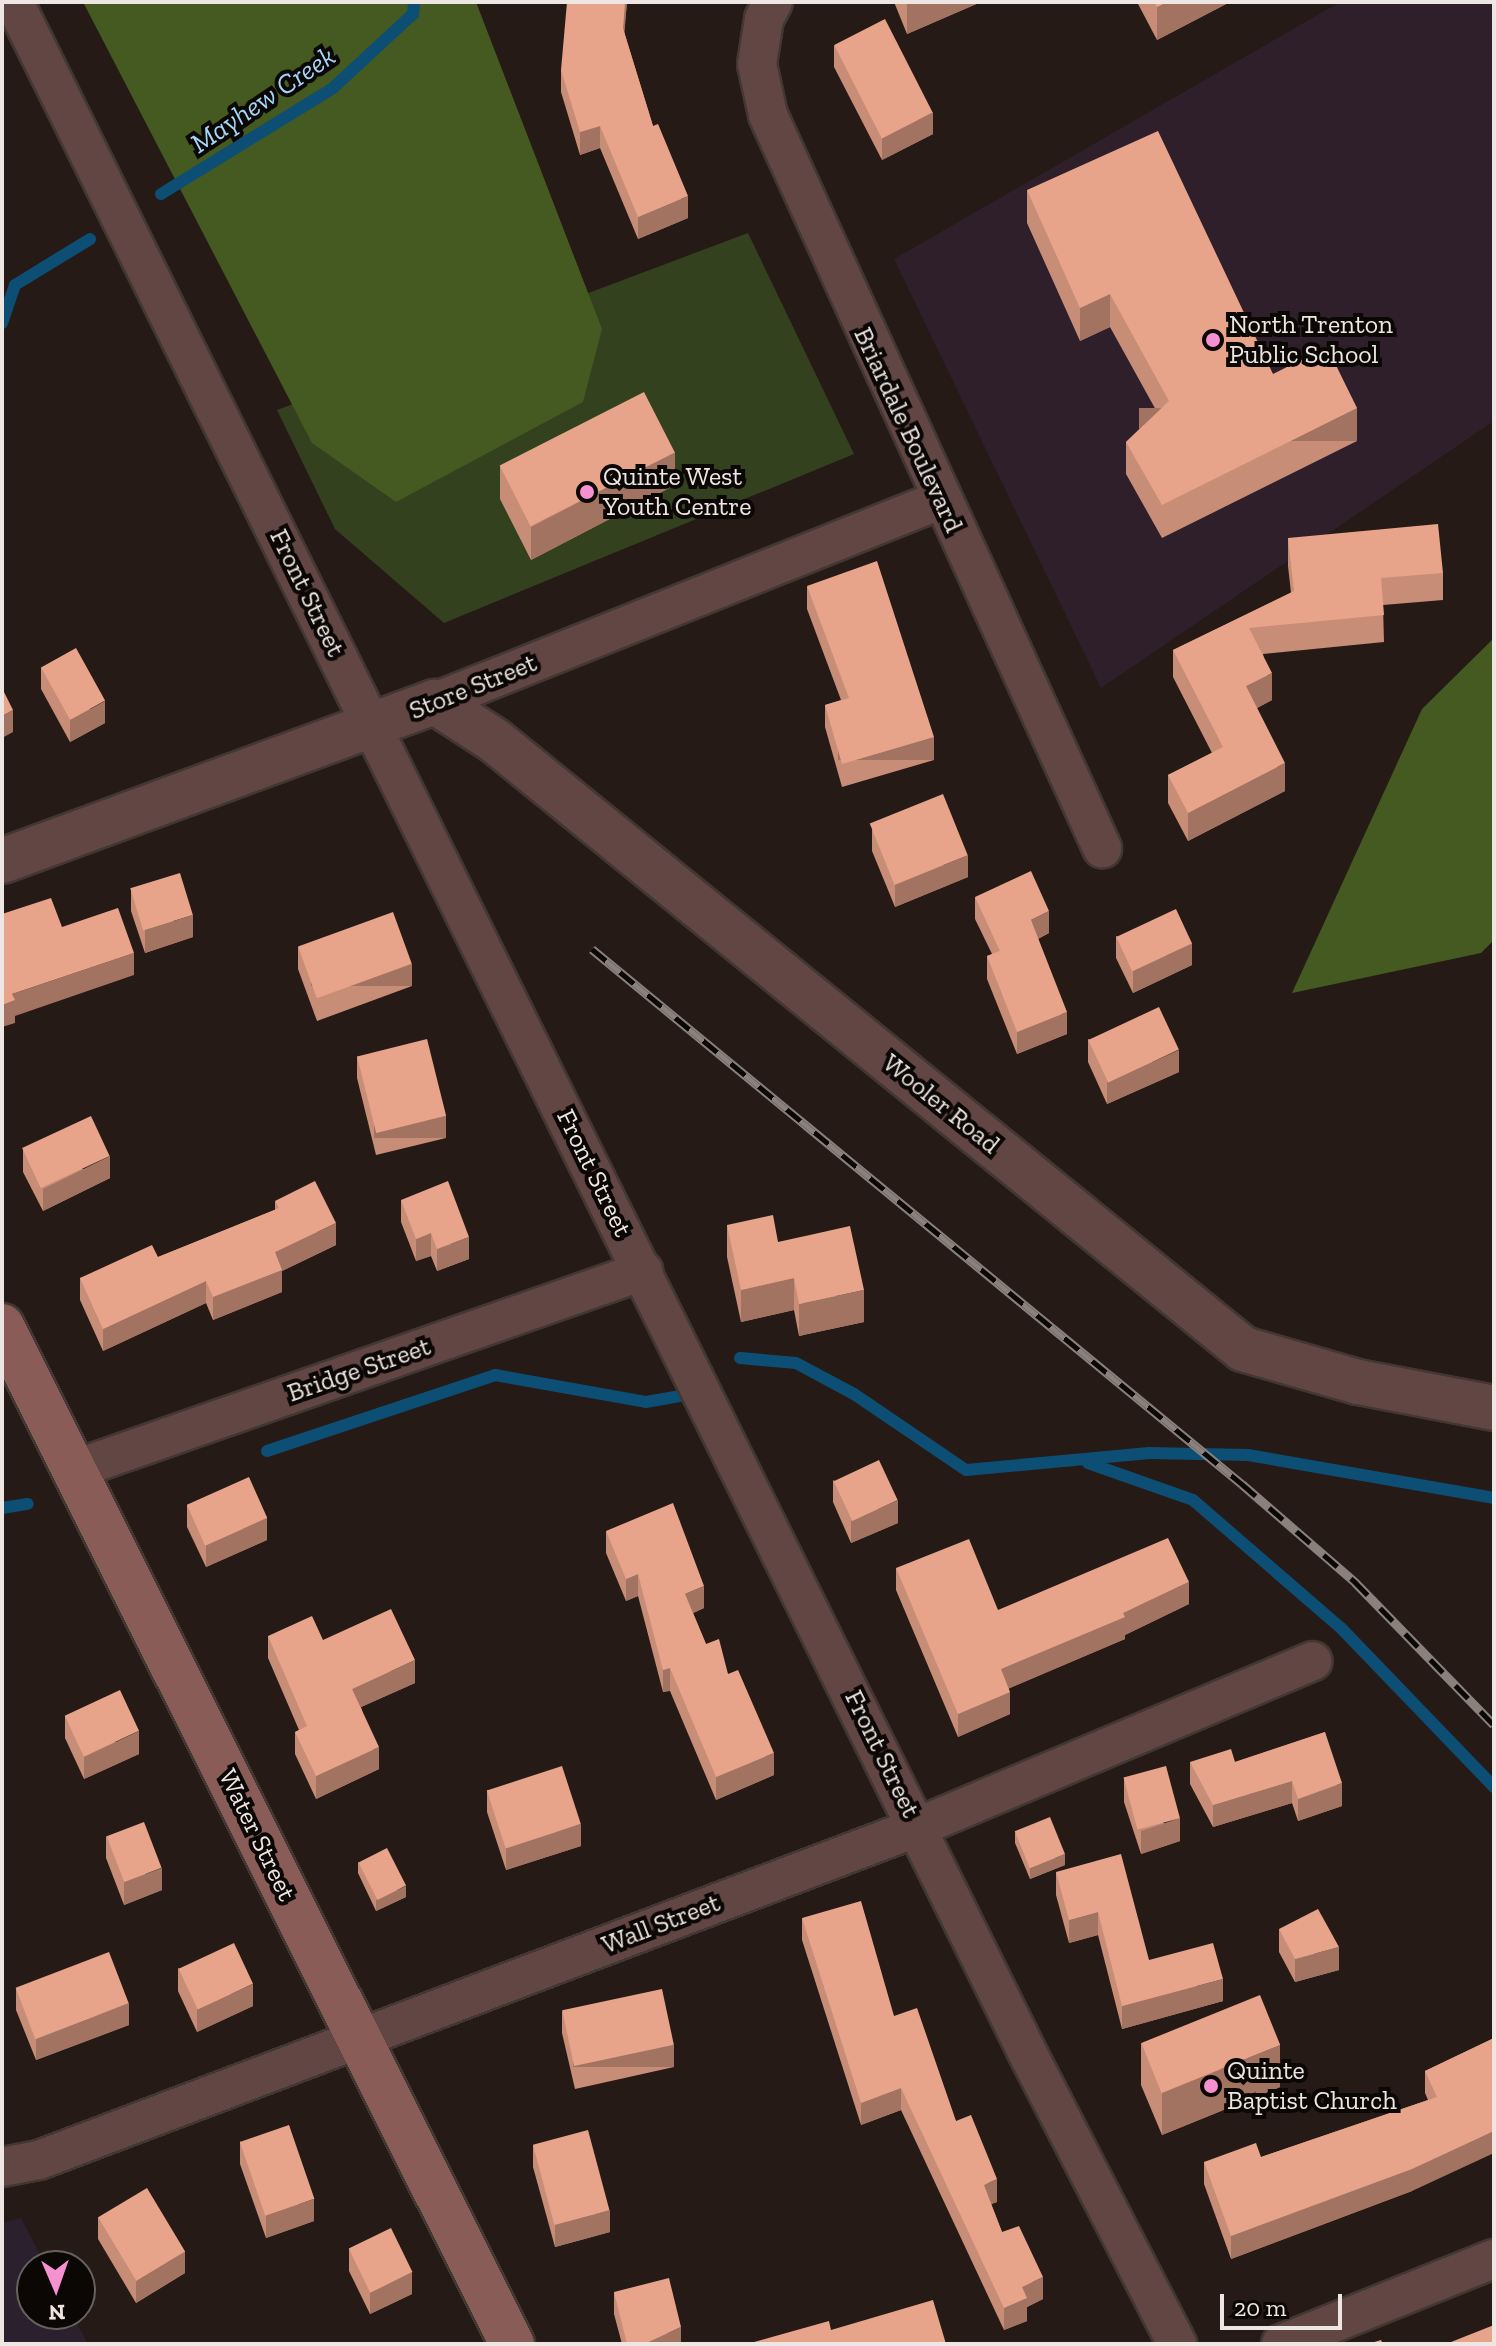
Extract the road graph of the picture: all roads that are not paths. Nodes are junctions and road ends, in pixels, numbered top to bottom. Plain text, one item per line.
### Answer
1 (14, 2) edge
2 (773, 2) edge
3 (940, 500) junction
4 (435, 702) junction
5 (373, 727) junction
6 (1102, 848) dead end
7 (2, 861) edge
8 (643, 1271) junction
9 (2, 1326) edge
10 (1494, 1408) edge
11 (76, 1469) junction
12 (1313, 1661) dead end
13 (918, 1827) junction
14 (357, 2038) junction
15 (2, 2167) edge
16 (1494, 2259) edge
17 (512, 2344) edge
18 (1177, 2344) edge
19 (1281, 2344) edge

1 - 5 street, Front Street
2 - 3 street, Briardale Boulevard
3 - 4 street, Store Street
3 - 6 street, Briardale Boulevard
4 - 5 street, Store Street
4 - 10 street, Wooler Road
5 - 7 street, Store Street
5 - 8 street, Front Street
8 - 11 street, Bridge Street
8 - 13 street, Front Street
9 - 11 main road, Water Street
11 - 14 main road, Water Street
12 - 13 street, Wall Street
13 - 14 street, Wall Street
13 - 18 street, Front Street
14 - 15 street, Wall Street
14 - 17 main road, Water Street
16 - 19 street

